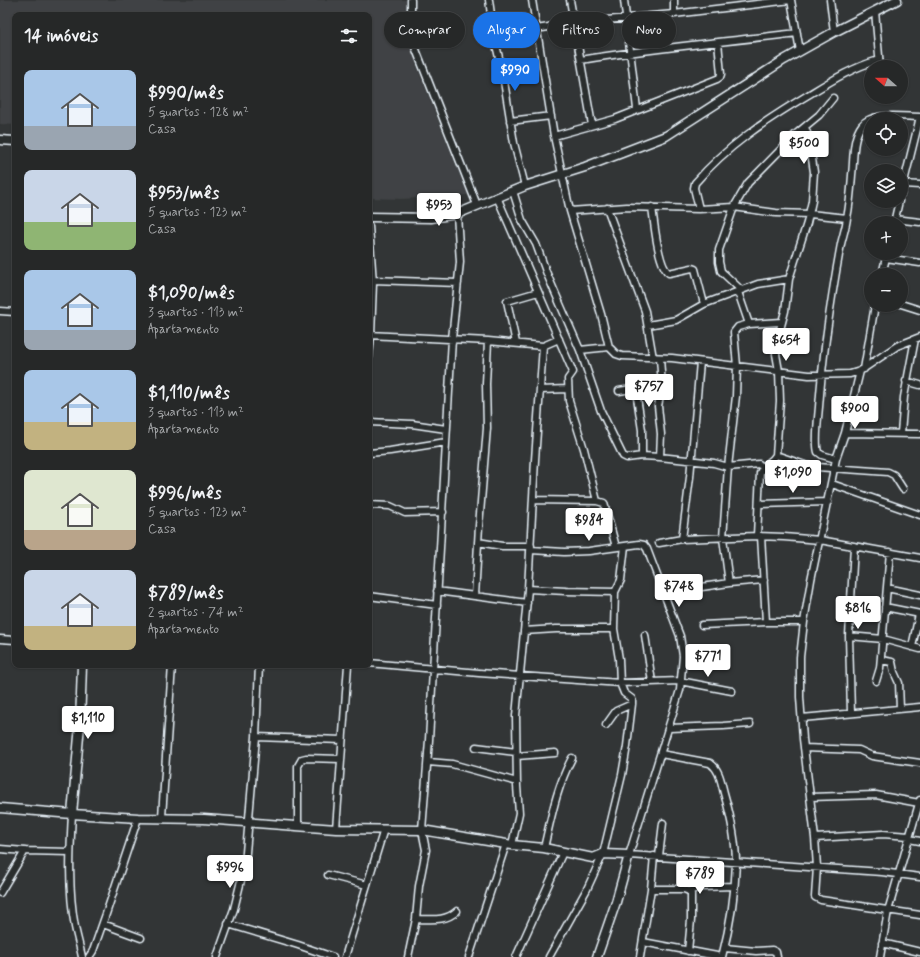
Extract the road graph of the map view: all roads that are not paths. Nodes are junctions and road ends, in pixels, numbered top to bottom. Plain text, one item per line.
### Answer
1 (411, 0) edge
2 (489, 0) edge
3 (532, 0) edge
4 (570, 0) edge
5 (624, 0) edge
6 (674, 0) edge
7 (791, 0) edge
8 (830, 0) edge
9 (897, 0) edge
10 (887, 2) edge
11 (875, 11) junction
12 (491, 12) edge
13 (533, 12) edge
14 (572, 12) edge
15 (625, 12) edge
16 (674, 12) edge
17 (676, 14) edge
18 (834, 32) junction
19 (797, 33) junction
20 (718, 42) junction
21 (497, 48) edge
22 (538, 48) edge
23 (578, 48) edge
24 (630, 48) edge
25 (800, 51) junction
26 (630, 52) junction
27 (581, 60) junction
28 (879, 60) edge
29 (864, 65) edge
30 (833, 98) dead end
31 (637, 109) junction
32 (550, 116) junction
33 (920, 117) edge
34 (510, 121) junction
35 (592, 125) junction
36 (805, 127) junction
37 (554, 136) junction
38 (0, 140) edge
39 (12, 141) edge
40 (912, 151) junction
41 (920, 151) edge
42 (908, 168) edge
43 (563, 174) junction
44 (908, 184) edge
45 (920, 185) edge
46 (525, 186) junction
47 (505, 194) junction
48 (477, 205) junction
49 (652, 207) junction
50 (734, 207) junction
51 (607, 208) junction
52 (699, 209) junction
53 (570, 211) junction
54 (456, 214) junction
55 (810, 214) junction
56 (372, 217) edge
57 (847, 218) junction
58 (908, 222) edge
59 (920, 222) edge
60 (907, 260) edge
61 (920, 263) edge
62 (790, 279) junction
63 (372, 280) edge
64 (458, 283) junction
65 (739, 291) junction
66 (538, 292) junction
67 (704, 304) junction
68 (908, 306) edge
69 (920, 310) edge
70 (0, 311) edge
71 (12, 312) edge
72 (874, 312) edge
73 (782, 322) junction
74 (749, 324) junction
75 (648, 325) junction
76 (372, 335) edge
77 (917, 338) edge
78 (452, 339) junction
79 (559, 339) junction
80 (488, 341) junction
81 (516, 343) junction
82 (542, 346) junction
83 (609, 347) junction
84 (580, 350) junction
85 (657, 358) junction
86 (700, 362) junction
87 (737, 366) junction
88 (862, 370) junction
89 (779, 371) junction
90 (821, 375) junction
91 (906, 381) junction
92 (920, 385) edge
93 (568, 389) junction
94 (540, 390) junction
95 (619, 391) dead end
96 (372, 422) edge
97 (446, 429) junction
98 (845, 433) junction
99 (901, 433) junction
100 (920, 434) edge
101 (446, 442) junction
102 (372, 453) edge
103 (776, 455) junction
104 (642, 456) junction
105 (660, 457) junction
106 (836, 459) junction
107 (690, 460) junction
108 (728, 467) junction
109 (762, 467) junction
110 (835, 468) junction
111 (832, 484) junction
112 (903, 489) dead end
113 (533, 500) junction
114 (597, 501) junction
115 (828, 502) junction
116 (760, 504) junction
117 (372, 505) edge
118 (443, 512) junction
119 (920, 515) edge
120 (759, 536) junction
121 (723, 538) junction
122 (682, 539) junction
123 (820, 540) junction
124 (478, 542) junction
125 (659, 543) dead end
126 (625, 546) junction
127 (854, 546) junction
128 (616, 547) junction
129 (531, 548) junction
130 (890, 552) junction
131 (920, 558) edge
132 (764, 580) junction
133 (729, 583) junction
134 (887, 588) junction
135 (528, 589) junction
136 (681, 590) dead end
137 (437, 591) junction
138 (615, 592) junction
139 (920, 595) edge
140 (372, 596) edge
141 (474, 596) junction
142 (527, 603) junction
143 (437, 605) junction
144 (885, 607) junction
145 (919, 614) edge
146 (766, 622) junction
147 (804, 622) junction
148 (702, 625) dead end
149 (614, 629) junction
150 (524, 631) junction
151 (645, 636) dead end
152 (848, 636) junction
153 (0, 639) edge
154 (883, 639) junction
155 (12, 640) edge
156 (912, 647) junction
157 (920, 649) edge
158 (881, 660) junction
159 (372, 663) edge
160 (82, 668) edge
161 (172, 668) edge
162 (259, 668) edge
163 (348, 668) edge
164 (433, 669) junction
165 (521, 676) junction
166 (680, 681) junction
167 (876, 681) dead end
168 (652, 682) junction
169 (620, 684) junction
170 (732, 691) dead end
171 (632, 704) junction
172 (920, 707) edge
173 (900, 709) junction
174 (851, 713) junction
175 (802, 718) junction
176 (750, 724) dead end
177 (606, 725) dead end
178 (669, 728) junction
179 (256, 737) junction
180 (342, 740) junction
181 (476, 747) dead end
182 (804, 748) junction
183 (555, 753) dead end
184 (516, 754) junction
185 (661, 754) junction
186 (572, 758) dead end
187 (341, 759) junction
188 (428, 762) junction
189 (920, 763) edge
190 (517, 782) junction
191 (810, 796) junction
192 (919, 804) edge
193 (0, 808) edge
194 (72, 814) junction
195 (162, 817) junction
196 (138, 818) junction
197 (248, 822) junction
198 (663, 823) dead end
199 (298, 826) junction
200 (336, 829) junction
201 (384, 829) junction
202 (422, 830) junction
203 (909, 837) junction
204 (815, 838) junction
205 (920, 841) edge
206 (509, 844) junction
207 (544, 848) junction
208 (0, 849) edge
209 (25, 851) junction
210 (70, 852) junction
211 (563, 852) junction
212 (603, 854) junction
213 (629, 855) junction
214 (657, 856) junction
215 (736, 861) junction
216 (817, 867) junction
217 (899, 873) junction
218 (328, 875) dead end
219 (920, 877) edge
220 (367, 885) junction
221 (734, 886) junction
222 (651, 889) junction
223 (689, 891) junction
224 (0, 892) edge
225 (457, 911) dead end
226 (888, 911) junction
227 (920, 915) edge
228 (416, 919) junction
229 (103, 924) junction
230 (228, 924) junction
231 (141, 938) dead end
232 (643, 942) junction
233 (882, 943) junction
234 (724, 948) junction
235 (688, 951) junction
236 (920, 952) edge
237 (82, 957) edge
238 (89, 957) edge
239 (217, 957) edge
240 (333, 957) edge
241 (344, 957) edge
242 (408, 957) edge
243 (469, 957) edge
244 (516, 957) edge
245 (549, 957) edge
246 (597, 957) edge
247 (640, 957) edge
248 (722, 957) edge
249 (777, 957) edge
250 (880, 957) edge

1 - 48 street
2 - 12 street
3 - 13 street
4 - 14 street
5 - 15 street
6 - 16 street
7 - 17 street
7 - 19 street
8 - 18 street
9 - 10 street
10 - 11 street
11 - 18 street
11 - 28 street
18 - 25 street
19 - 20 street
19 - 25 street
20 - 26 street
20 - 31 street
21 - 34 street
22 - 32 street
23 - 27 street
24 - 26 street
25 - 43 street
26 - 27 street
26 - 31 street
27 - 35 street
29 - 52 street
30 - 36 street
31 - 35 street
32 - 34 street
32 - 37 street
33 - 40 street
33 - 57 street
34 - 46 street
35 - 37 street
36 - 50 street
36 - 55 street
37 - 43 street
38 - 39 street
40 - 41 street
40 - 42 street
43 - 46 street
43 - 53 street
44 - 45 street
46 - 47 street
47 - 48 street
47 - 66 street
47 - 84 street
48 - 54 street
49 - 51 street
49 - 52 street
49 - 67 street
50 - 52 street
50 - 55 street
50 - 65 street
51 - 53 street
51 - 75 street
53 - 83 street
54 - 56 street
54 - 64 street
55 - 57 street
55 - 62 street
57 - 90 street
58 - 59 street
60 - 61 street
62 - 65 street
62 - 73 street
63 - 64 street
64 - 78 street
65 - 67 street
65 - 74 street
66 - 79 street
66 - 81 street
67 - 75 street
68 - 69 street
70 - 71 street
72 - 88 street
73 - 74 street
73 - 89 street
74 - 87 street
75 - 85 street
76 - 78 street
77 - 88 street
77 - 91 street
78 - 80 street
78 - 97 street
79 - 82 street
79 - 93 street
80 - 81 street
80 - 124 street
81 - 82 street
82 - 94 street
83 - 84 street
83 - 85 street
84 - 104 street
85 - 86 street
85 - 105 street
86 - 87 street
86 - 107 street
87 - 89 street
87 - 108 street
88 - 90 street
88 - 98 street
89 - 90 street
89 - 103 street
90 - 106 street
91 - 92 street
91 - 99 street
93 - 94 street
93 - 114 street
94 - 113 street
95 - 104 street
96 - 97 street
97 - 101 street
98 - 99 street
98 - 106 street
99 - 100 street
101 - 102 street
101 - 118 street
103 - 109 street
103 - 110 street
104 - 105 street
105 - 107 street
106 - 110 street
107 - 108 street
107 - 122 street
108 - 109 street
108 - 121 street
109 - 116 street
110 - 111 street
110 - 112 street
111 - 115 street
111 - 119 street
113 - 114 street
113 - 129 street
114 - 128 street
115 - 116 street
115 - 123 street
116 - 120 street
117 - 118 street
118 - 137 street
120 - 121 street
120 - 123 street
120 - 132 street
121 - 122 street
121 - 133 street
122 - 125 street
123 - 127 street
123 - 147 street
124 - 129 street
124 - 141 street
126 - 128 street
126 - 138 street
126 - 166 street
127 - 130 street
127 - 152 street
128 - 129 street
129 - 135 street
130 - 131 street
130 - 134 street
132 - 133 street
132 - 146 street
133 - 136 street
134 - 139 street
134 - 144 street
135 - 138 street
135 - 142 street
137 - 141 street
137 - 143 street
138 - 149 street
140 - 143 street
141 - 142 street
142 - 150 street
143 - 164 street
144 - 145 street
144 - 154 street
145 - 156 street
146 - 147 street
146 - 148 street
147 - 175 street
149 - 150 street
149 - 169 street
150 - 165 street
151 - 168 street
152 - 154 street
152 - 174 street
153 - 155 street
154 - 156 street
154 - 158 street
156 - 157 street
158 - 167 street
158 - 173 street
159 - 164 street
160 - 194 street
161 - 195 street
162 - 179 street
163 - 180 street
164 - 165 street
164 - 188 street
165 - 169 street
165 - 184 street
166 - 168 street
166 - 170 street
166 - 178 street
168 - 169 street
169 - 171 street
171 - 177 street
171 - 212 street
172 - 173 street
173 - 174 street
174 - 175 street
175 - 182 street
176 - 178 street
178 - 185 street
179 - 180 street
179 - 197 street
180 - 187 street
181 - 184 street
182 - 189 street
182 - 191 street
183 - 184 street
184 - 190 street
185 - 213 street
185 - 215 street
186 - 207 street
187 - 199 street
187 - 200 street
188 - 190 street
188 - 202 street
190 - 206 street
191 - 192 street
191 - 204 street
192 - 203 street
193 - 194 street
194 - 196 street
194 - 210 street
195 - 196 street
195 - 197 street
196 - 229 street
197 - 199 street
197 - 230 street
198 - 214 street
199 - 200 street
200 - 201 street
201 - 202 street
201 - 220 street
202 - 206 street
202 - 228 street
203 - 204 street
203 - 205 street
203 - 217 street
204 - 216 street
206 - 207 street
206 - 243 street
207 - 211 street
208 - 209 street
209 - 210 street
209 - 224 street
210 - 237 street
211 - 212 street
211 - 244 street
212 - 213 street
212 - 245 street
213 - 214 street
213 - 246 street
214 - 215 street
214 - 222 street
215 - 216 street
215 - 221 street
216 - 217 street
216 - 226 street
217 - 219 street
217 - 226 street
218 - 220 street
220 - 241 street
221 - 223 street
221 - 234 street
222 - 223 street
222 - 232 street
223 - 235 street
225 - 228 street
226 - 227 street
226 - 233 street
228 - 242 street
229 - 231 street
229 - 238 street
230 - 239 street
230 - 240 street
232 - 235 street
232 - 247 street
233 - 236 street
233 - 250 street
234 - 248 street
234 - 249 street
235 - 248 street

